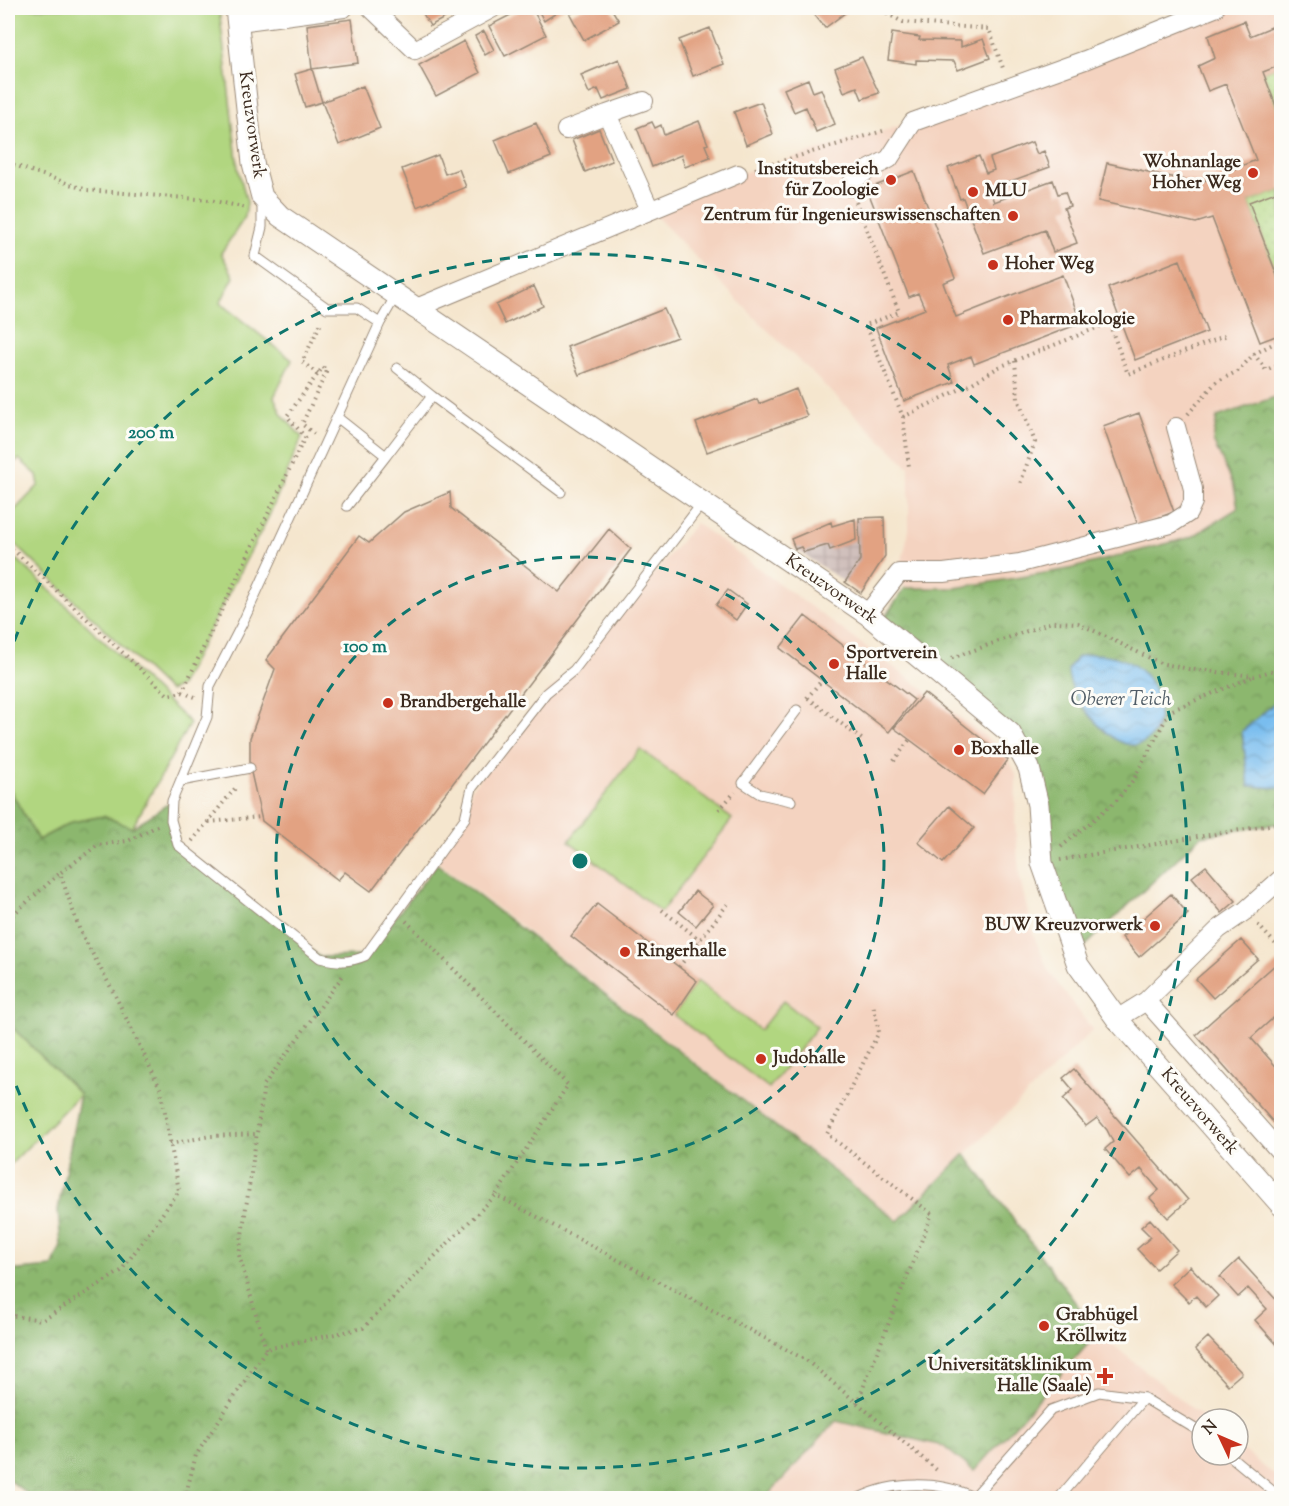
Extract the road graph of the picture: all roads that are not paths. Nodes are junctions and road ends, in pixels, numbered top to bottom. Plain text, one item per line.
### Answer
1 (344, 8) edge
2 (371, 8) edge
3 (493, 8) edge
4 (1215, 8) edge
5 (238, 15) edge
6 (644, 101) dead end
7 (607, 114) junction
8 (566, 130) dead end
9 (738, 174) road end
10 (850, 187) road end
11 (262, 197) junction
12 (650, 210) junction
13 (395, 297) junction
14 (414, 309) junction
15 (380, 323) junction
16 (397, 368) dead end
17 (432, 396) junction
18 (338, 418) junction
19 (1176, 426) road end
20 (386, 456) junction
21 (561, 492) dead end
22 (703, 502) junction
23 (347, 506) dead end
24 (867, 614) junction
25 (797, 710) road end
26 (250, 768) road end
27 (181, 781) junction
28 (791, 801) dead end
29 (1281, 878) edge
30 (1146, 1001) junction
31 (1117, 1019) junction
32 (1281, 1154) edge
33 (1281, 1206) edge
34 (1144, 1398) junction
35 (1190, 1426) edge
36 (1244, 1467) edge
37 (971, 1497) edge
38 (859, 1498) edge
39 (1059, 1498) edge
40 (1281, 1498) edge

1 - 5 street
2 - 3 street
4 - 10 street
5 - 11 street, Kreuzvorwerk
6 - 7 street
7 - 8 street
7 - 12 street
9 - 12 street
11 - 13 street, Kreuzvorwerk
11 - 15 lane
12 - 14 street
13 - 14 street, Kreuzvorwerk
13 - 15 lane
14 - 22 street, Kreuzvorwerk
15 - 18 lane
16 - 17 lane
17 - 20 lane
17 - 21 lane
18 - 20 lane
18 - 27 lane
19 - 24 street
20 - 23 lane
22 - 24 street, Kreuzvorwerk
22 - 27 lane
24 - 31 street, Kreuzvorwerk
25 - 28 lane
26 - 27 lane
29 - 30 street
30 - 31 street
30 - 32 street, Kreuzvorwerk
31 - 33 street, Kreuzvorwerk
34 - 35 lane
34 - 37 lane
34 - 39 lane
36 - 40 lane
37 - 38 lane

